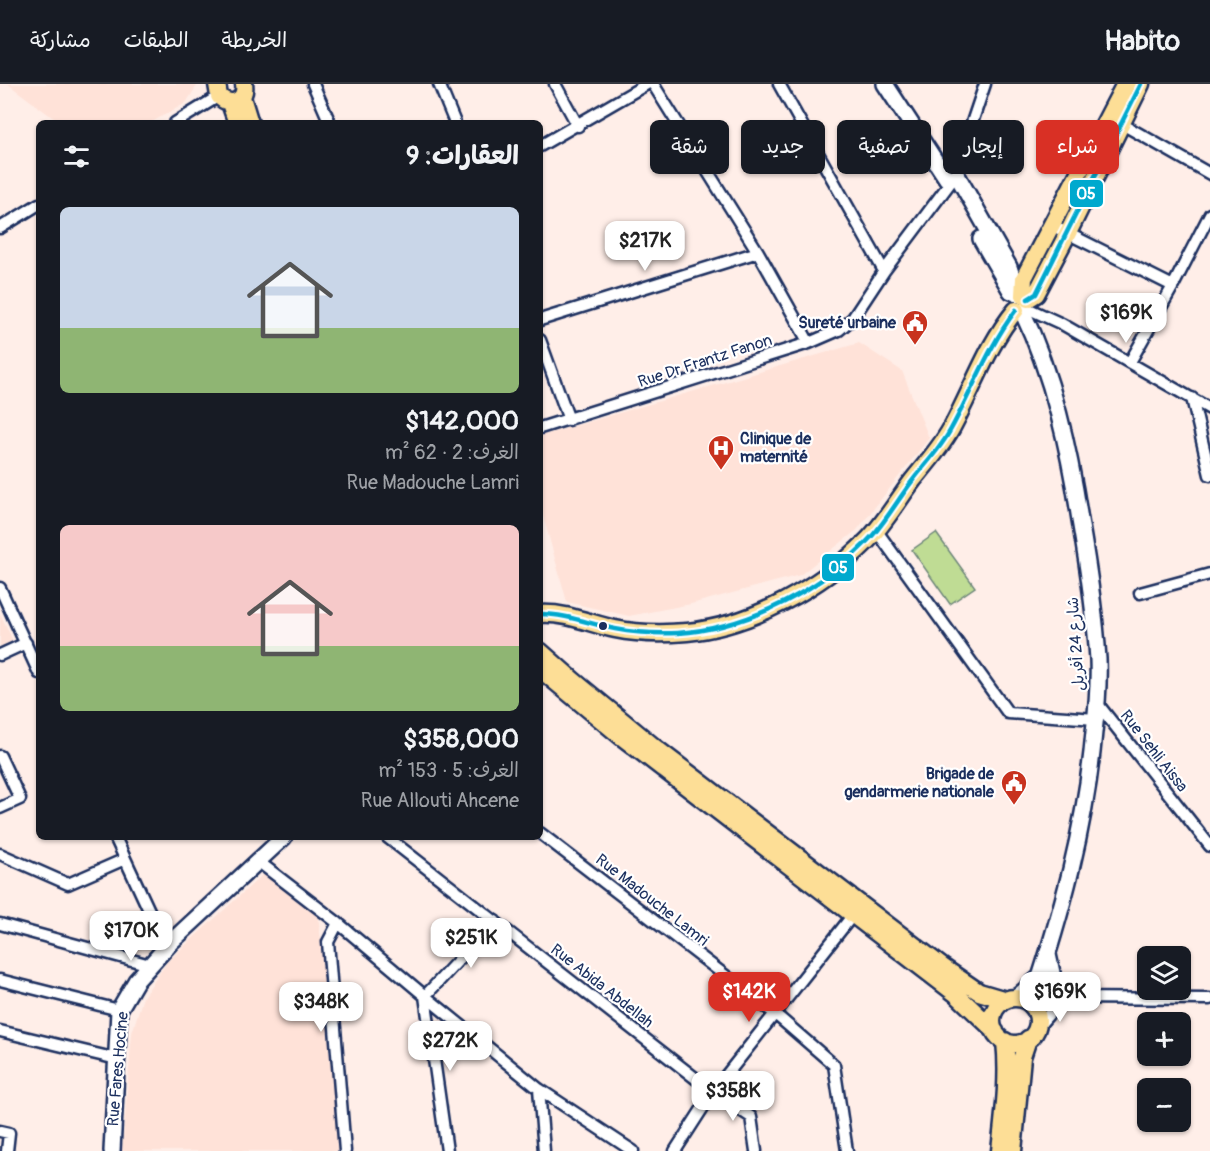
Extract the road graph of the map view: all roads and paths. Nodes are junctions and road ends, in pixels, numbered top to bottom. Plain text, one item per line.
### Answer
1 (313, 84) edge
2 (439, 84) edge
3 (555, 84) edge
4 (647, 84) edge
5 (652, 84) edge
6 (780, 84) edge
7 (885, 84) edge
8 (985, 84) edge
9 (1125, 84) edge
10 (1142, 84) edge
11 (230, 93) edge
12 (180, 120) edge
13 (236, 120) edge
14 (248, 120) edge
15 (329, 120) edge
16 (454, 120) edge
17 (1122, 124) junction
18 (578, 126) junction
19 (543, 144) edge
20 (1210, 174) edge
21 (952, 179) junction
22 (36, 206) edge
23 (1210, 214) edge
24 (1052, 225) junction
25 (0, 228) edge
26 (1068, 233) junction
27 (758, 252) junction
28 (884, 271) junction
29 (1173, 286) junction
30 (1021, 302) junction
31 (543, 319) edge
32 (809, 343) junction
33 (543, 348) edge
34 (1130, 362) junction
35 (1192, 398) junction
36 (1210, 409) edge
37 (569, 420) junction
38 (543, 427) edge
39 (1210, 475) edge
40 (876, 530) junction
41 (1210, 574) edge
42 (0, 588) edge
43 (1140, 593) dead end
44 (543, 614) edge
45 (26, 644) junction
46 (543, 654) edge
47 (0, 656) edge
48 (36, 666) edge
49 (543, 671) edge
50 (1096, 711) junction
51 (0, 756) edge
52 (0, 808) edge
53 (543, 835) edge
54 (116, 840) edge
55 (281, 840) edge
56 (391, 840) edge
57 (1210, 846) edge
58 (0, 854) edge
59 (125, 859) junction
60 (260, 862) junction
61 (852, 916) junction
62 (495, 921) junction
63 (338, 922) junction
64 (0, 924) edge
65 (166, 947) junction
66 (1050, 952) junction
67 (150, 965) junction
68 (0, 980) edge
69 (425, 996) junction
70 (1063, 998) junction
71 (1210, 999) edge
72 (1022, 1002) junction
73 (119, 1010) junction
74 (774, 1013) junction
75 (0, 1031) edge
76 (1032, 1034) junction
77 (1000, 1036) junction
78 (117, 1059) junction
79 (539, 1089) junction
80 (713, 1092) junction
81 (0, 1131) edge
82 (7, 1151) edge
83 (112, 1151) edge
84 (345, 1151) edge
85 (447, 1151) edge
86 (544, 1151) edge
87 (633, 1151) edge
88 (675, 1151) edge
89 (756, 1151) edge
90 (847, 1151) edge
91 (1000, 1151) edge
92 (1013, 1151) edge

1 - 15 street
2 - 16 street
3 - 18 street
4 - 18 street
5 - 27 street
6 - 28 street
7 - 21 main road, شارع 24 أفريل
8 - 21 street, Rue Dr Frantz Fanon
9 - 24 main road
10 - 17 main road
11 - 12 street
11 - 13 main road
11 - 14 main road
17 - 20 street
17 - 26 main road
18 - 19 street
21 - 28 street, Rue Dr Frantz Fanon
21 - 30 main road, شارع 24 أفريل
22 - 25 street
23 - 29 street
24 - 26 street
24 - 30 main road
26 - 29 street
26 - 30 main road
27 - 31 street
27 - 32 street
28 - 32 street, Rue Dr Frantz Fanon
29 - 34 street
30 - 34 street
30 - 40 main road
30 - 50 main road, شارع 24 أفريل
32 - 37 street, Rue Dr Frantz Fanon
33 - 37 street
34 - 35 street
35 - 36 street
35 - 39 street
37 - 38 street, Rue Dr Frantz Fanon
40 - 44 main road
40 - 50 street
41 - 43 street
42 - 45 street
45 - 47 street
45 - 48 street
46 - 72 main road
49 - 61 main road
50 - 57 street, Rue Sehli Aissa
50 - 66 main road, شارع 24 أفريل
51 - 52 street
53 - 74 street, Rue Madouche Lamri
54 - 59 street
55 - 60 main road, Rue Fares Hocine
56 - 62 street, Rue Abida Abdellah
58 - 59 street
59 - 65 street
60 - 63 street
60 - 65 main road, Rue Fares Hocine
61 - 74 street
61 - 77 main road
62 - 69 street
62 - 80 street, Rue Abida Abdellah
63 - 69 street
63 - 84 street
64 - 67 street
65 - 67 main road, Rue Fares Hocine
66 - 70 street
66 - 72 main road, شارع 24 أفريل
67 - 73 main road, Rue Fares Hocine
68 - 73 street
69 - 79 street
69 - 85 street
70 - 71 street
70 - 72 street
70 - 76 street
72 - 76 main road
72 - 77 main road
73 - 78 main road, Rue Fares Hocine
74 - 80 street
74 - 90 street, Rue Madouche Lamri
75 - 78 street
76 - 77 main road
76 - 92 main road
77 - 91 main road
78 - 83 main road, Rue Fares Hocine
79 - 86 street
79 - 87 street
80 - 88 street
80 - 89 street, Rue Abida Abdellah
81 - 82 street

